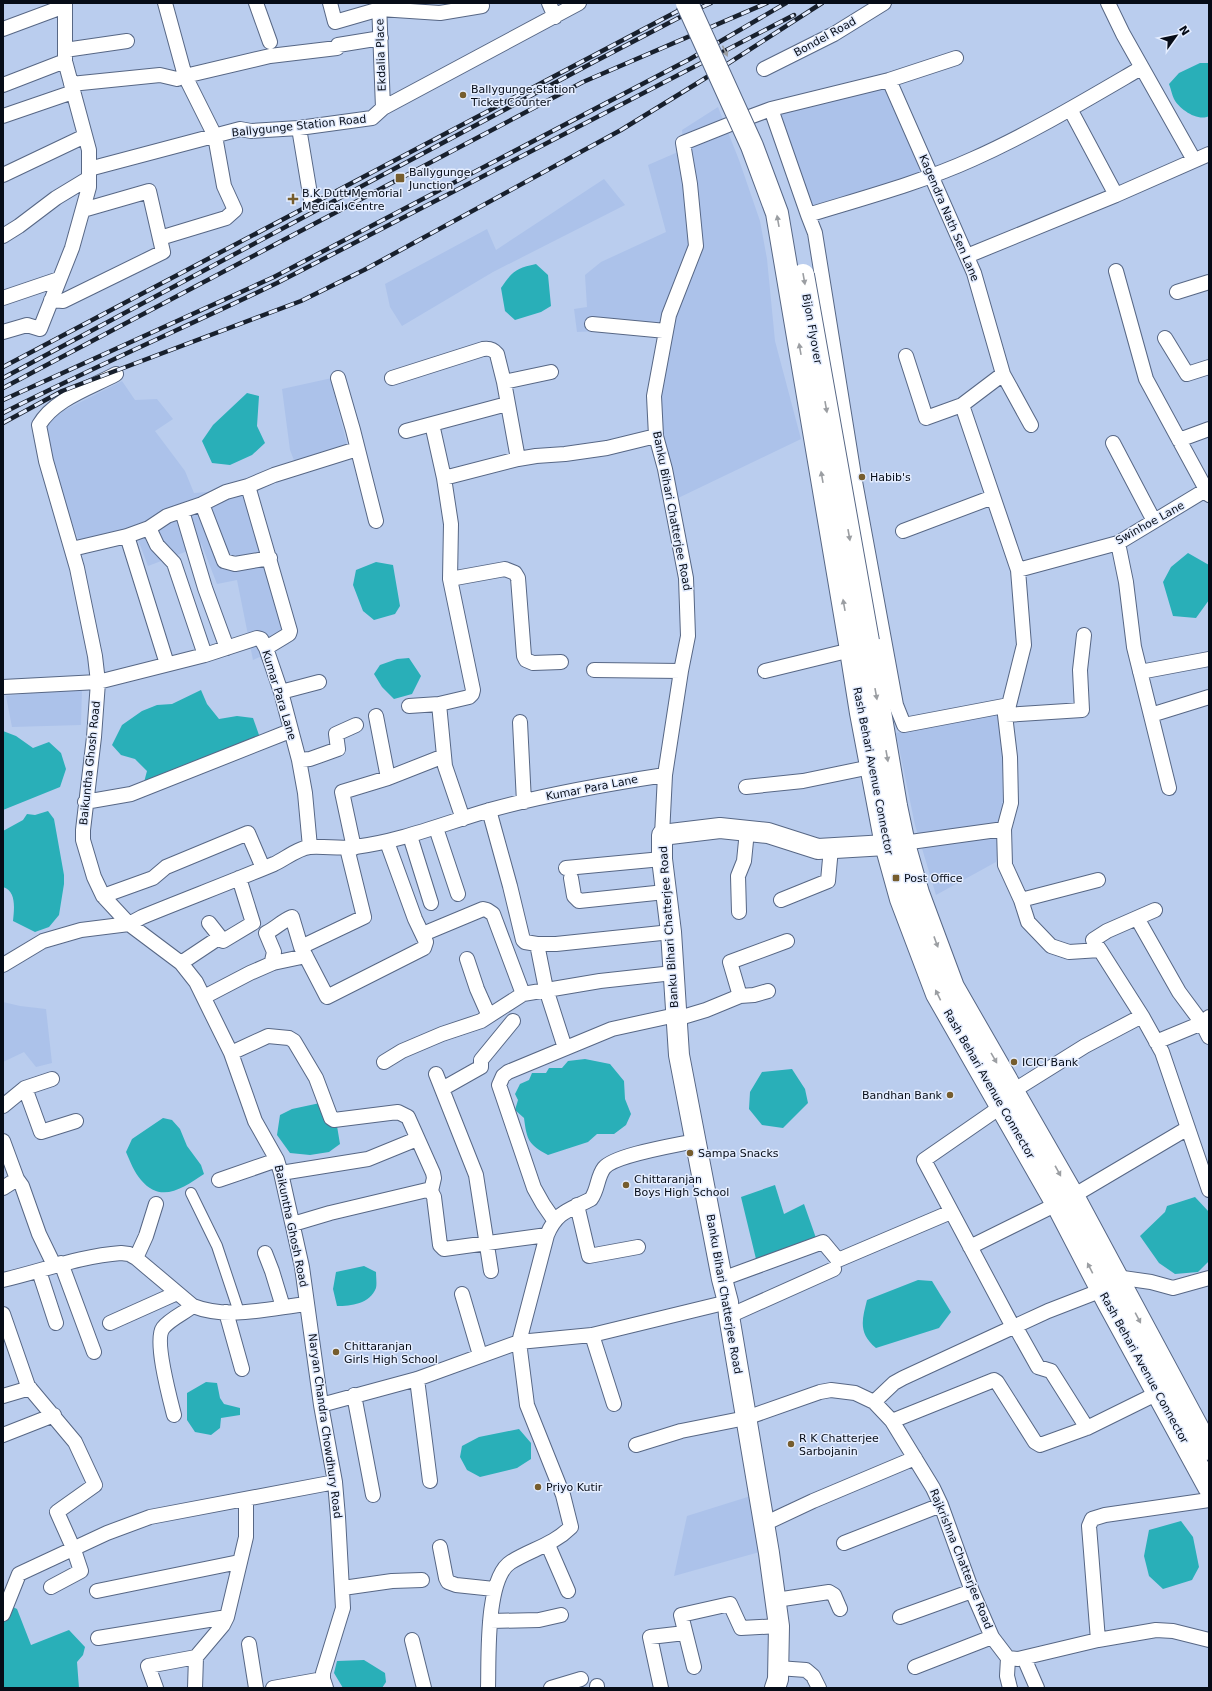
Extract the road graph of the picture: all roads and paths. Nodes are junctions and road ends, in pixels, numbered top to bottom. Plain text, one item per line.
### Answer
1 (165, 3) edge
2 (256, 3) edge
3 (330, 3) edge
4 (550, 3) edge
5 (579, 3) edge
6 (687, 3) edge
7 (703, 3) edge
8 (884, 3) edge
9 (1108, 3) edge
10 (65, 5) edge
11 (379, 6) edge
12 (482, 6) dead end
13 (556, 17) junction
14 (3, 29) edge
15 (381, 38) junction
16 (127, 41) dead end
17 (270, 42) dead end
18 (65, 55) junction
19 (956, 58) dead end
20 (1141, 68) junction
21 (764, 69) dead end
22 (185, 76) junction
23 (890, 80) junction
24 (3, 85) edge
25 (72, 88) junction
26 (383, 108) junction
27 (1070, 109) junction
28 (771, 110) junction
29 (3, 116) edge
30 (300, 128) junction
31 (86, 136) junction
32 (215, 136) junction
33 (1209, 154) edge
34 (1194, 160) junction
35 (89, 174) junction
36 (3, 175) edge
37 (931, 176) junction
38 (1116, 195) junction
39 (311, 200) dead end
40 (83, 210) junction
41 (808, 215) junction
42 (3, 236) edge
43 (160, 238) junction
44 (967, 256) junction
45 (1116, 271) dead end
46 (59, 279) junction
47 (1209, 282) edge
48 (1176, 292) dead end
49 (3, 298) edge
50 (51, 300) junction
51 (592, 324) dead end
52 (666, 331) junction
53 (3, 332) edge
54 (1165, 338) dead end
55 (906, 356) dead end
56 (1209, 367) edge
57 (551, 372) dead end
58 (116, 374) dead end
59 (1003, 374) junction
60 (338, 378) dead end
61 (392, 378) dead end
62 (504, 382) junction
63 (507, 404) junction
64 (962, 406) junction
65 (432, 424) junction
66 (1031, 425) dead end
67 (1209, 429) edge
68 (406, 431) dead end
69 (656, 436) junction
70 (1179, 440) junction
71 (1113, 443) dead end
72 (357, 449) junction
73 (518, 459) junction
74 (444, 478) junction
75 (248, 486) junction
76 (1208, 491) edge
77 (993, 497) junction
78 (202, 504) junction
79 (182, 511) junction
80 (376, 520) dead end
81 (1154, 521) junction
82 (149, 528) junction
83 (903, 531) dead end
84 (127, 536) junction
85 (1118, 543) junction
86 (72, 549) junction
87 (270, 558) junction
88 (1018, 570) junction
89 (450, 579) junction
90 (1084, 635) dead end
91 (856, 645) junction
92 (227, 648) junction
93 (266, 648) junction
94 (205, 655) junction
95 (1209, 659) edge
96 (561, 662) dead end
97 (167, 664) junction
98 (594, 670) dead end
99 (872, 670) joint
100 (681, 671) junction
101 (765, 671) dead end
102 (1140, 672) junction
103 (98, 682) junction
104 (319, 682) dead end
105 (3, 687) edge
106 (281, 692) junction
107 (1209, 697) edge
108 (439, 704) junction
109 (410, 706) dead end
110 (1007, 710) junction
111 (1151, 714) junction
112 (376, 716) dead end
113 (520, 722) dead end
114 (356, 725) dead end
115 (290, 731) junction
116 (444, 756) junction
117 (299, 760) junction
118 (871, 767) junction
119 (665, 774) junction
120 (388, 778) junction
121 (746, 787) dead end
122 (1169, 788) dead end
123 (86, 802) junction
124 (524, 802) junction
125 (489, 810) junction
126 (463, 819) junction
127 (436, 828) junction
128 (1004, 829) junction
129 (747, 831) junction
130 (662, 835) junction
131 (410, 836) junction
132 (387, 842) junction
133 (895, 844) junction
134 (310, 847) junction
135 (351, 848) junction
136 (831, 848) junction
137 (662, 859) junction
138 (263, 868) junction
139 (239, 878) junction
140 (1098, 880) dead end
141 (665, 892) junction
142 (458, 894) dead end
143 (104, 896) junction
144 (781, 900) dead end
145 (1021, 900) junction
146 (431, 903) dead end
147 (1155, 910) dead end
148 (740, 912) dead end
149 (1137, 918) junction
150 (209, 923) dead end
151 (252, 923) junction
152 (129, 924) junction
153 (671, 932) junction
154 (266, 933) junction
155 (422, 934) junction
156 (220, 937) junction
157 (787, 942) dead end
158 (537, 944) junction
159 (1100, 950) junction
160 (304, 951) junction
161 (467, 959) dead end
162 (181, 963) junction
163 (274, 963) junction
164 (3, 965) edge
165 (673, 973) junction
166 (546, 989) junction
167 (768, 991) dead end
168 (523, 994) junction
169 (740, 996) junction
170 (204, 997) junction
171 (490, 1016) junction
172 (1142, 1016) junction
173 (676, 1017) junction
174 (1206, 1020) edge
175 (513, 1021) dead end
176 (1209, 1037) edge
177 (1156, 1042) junction
178 (565, 1048) junction
179 (231, 1053) junction
180 (384, 1062) dead end
181 (436, 1074) dead end
182 (52, 1079) dead end
183 (25, 1088) junction
184 (442, 1089) junction
185 (1007, 1098) junction
186 (3, 1106) edge
187 (76, 1122) dead end
188 (1188, 1128) junction
189 (417, 1139) junction
190 (695, 1141) junction
191 (3, 1142) edge
192 (279, 1166) junction
193 (17, 1179) junction
194 (219, 1180) dead end
195 (1208, 1185) edge
196 (3, 1188) edge
197 (430, 1191) junction
198 (191, 1192) dead end
199 (1065, 1200) junction
200 (156, 1204) dead end
201 (578, 1205) junction
202 (951, 1212) junction
203 (554, 1220) junction
204 (293, 1224) junction
205 (547, 1235) junction
206 (487, 1244) junction
207 (638, 1247) dead end
208 (970, 1247) junction
209 (265, 1253) dead end
210 (136, 1258) junction
211 (57, 1264) junction
212 (834, 1269) dead end
213 (491, 1271) dead end
214 (39, 1272) junction
215 (1209, 1278) edge
216 (722, 1279) junction
217 (3, 1280) edge
218 (1112, 1284) junction
219 (177, 1293) junction
220 (462, 1294) dead end
221 (307, 1304) junction
222 (193, 1306) junction
223 (283, 1307) junction
224 (728, 1309) junction
225 (233, 1312) junction
226 (3, 1314) edge
227 (56, 1323) dead end
228 (110, 1323) dead end
229 (1014, 1326) junction
230 (592, 1335) junction
231 (519, 1342) junction
232 (94, 1352) dead end
233 (480, 1355) junction
234 (242, 1369) dead end
235 (417, 1379) junction
236 (30, 1388) junction
237 (1158, 1393) junction
238 (354, 1395) junction
239 (3, 1396) edge
240 (874, 1402) junction
241 (614, 1404) dead end
242 (321, 1405) junction
243 (54, 1415) junction
244 (174, 1415) dead end
245 (746, 1418) junction
246 (892, 1421) junction
247 (1087, 1428) junction
248 (3, 1435) edge
249 (636, 1445) dead end
250 (1209, 1449) edge
251 (915, 1458) junction
252 (430, 1481) dead end
253 (335, 1482) junction
254 (1209, 1486) edge
255 (373, 1495) dead end
256 (246, 1500) junction
257 (1209, 1500) edge
258 (941, 1505) junction
259 (764, 1524) junction
260 (844, 1543) dead end
261 (548, 1544) junction
262 (440, 1548) dead end
263 (74, 1550) junction
264 (239, 1562) junction
265 (422, 1580) dead end
266 (51, 1587) dead end
267 (343, 1588) junction
268 (494, 1589) junction
269 (97, 1591) dead end
270 (568, 1591) dead end
271 (972, 1591) junction
272 (776, 1600) junction
273 (840, 1609) dead end
274 (3, 1614) edge
275 (561, 1615) dead end
276 (227, 1617) junction
277 (900, 1617) dead end
278 (490, 1621) junction
279 (779, 1626) junction
280 (685, 1632) junction
281 (992, 1637) junction
282 (98, 1638) dead end
283 (412, 1640) dead end
284 (1098, 1640) junction
285 (1209, 1640) edge
286 (249, 1644) dead end
287 (196, 1657) junction
288 (1008, 1658) junction
289 (1024, 1658) junction
290 (694, 1667) dead end
291 (915, 1667) dead end
292 (778, 1668) junction
293 (581, 1679) dead end
294 (325, 1684) edge
295 (156, 1688) edge
296 (195, 1688) edge
297 (256, 1688) edge
298 (273, 1688) edge
299 (424, 1688) edge
300 (488, 1688) edge
301 (552, 1688) edge
302 (661, 1688) edge
303 (775, 1688) edge
304 (819, 1688) edge
305 (1010, 1688) edge
306 (1037, 1688) edge

1 - 22 street
2 - 17 street
3 - 11 street
4 - 13 street
5 - 13 street, Ballygunge Station Road
91 -> 6 main road, Bijon Flyover, bridge
7 -> 91 main road, Bijon Flyover, bridge
8 - 21 street, Bondel Road
9 - 20 street
10 - 14 street
10 - 18 street
11 - 12 street
11 - 15 street, Ekdalia Place
13 - 26 street, Ballygunge Station Road
15 - 22 street
15 - 26 street, Ekdalia Place
16 - 18 street
18 - 24 street
18 - 25 street
19 - 23 street
20 - 27 street
20 - 34 street
22 - 25 street
22 - 32 street
23 - 28 street
23 - 37 street, Kagendra Nath Sen Lane
25 - 29 street
25 - 31 street
26 - 30 street, Ballygunge Station Road
27 - 37 street
27 - 38 street
28 - 41 street
28 - 52 street, Banku Bihari Chatterjee Road
30 - 32 street, Ballygunge Station Road
30 - 39 street
31 - 35 street
31 - 36 street
32 - 35 street, Ballygunge Station Road
32 - 43 street
33 - 34 street
34 - 38 street
35 - 40 street
35 - 42 street, Ballygunge Station Road
37 - 41 street
37 - 44 street, Kagendra Nath Sen Lane
38 - 44 street
40 - 43 street
40 - 46 street
41 - 110 street
43 - 50 street
44 - 59 street, Kagendra Nath Sen Lane
45 - 70 street
46 - 49 street
46 - 50 street
47 - 48 street
50 - 53 street
51 - 52 street
52 - 69 street, Banku Bihari Chatterjee Road
54 - 56 street
55 - 64 street
57 - 62 street
58 - 86 street, Baikuntha Ghosh Road
59 - 64 street
59 - 66 street, Kagendra Nath Sen Lane
60 - 72 street
61 - 62 street
62 - 63 street
63 - 65 street
63 - 73 street
64 - 77 street
65 - 68 street
65 - 74 street
67 - 70 street
69 - 73 street
69 - 100 street, Banku Bihari Chatterjee Road
70 - 76 street
71 - 81 street
72 - 75 street
72 - 80 street
73 - 74 street
74 - 89 street
75 - 78 street
75 - 87 street
76 - 81 street, Swinhoe Lane
77 - 83 street
77 - 88 street
78 - 79 street
78 - 87 street
79 - 82 street
79 - 92 street
81 - 85 street, Swinhoe Lane
82 - 84 street
82 - 94 street
84 - 86 street
84 - 97 street
85 - 88 street, Swinhoe Lane
85 - 102 street
86 - 103 street, Baikuntha Ghosh Road
87 - 93 street
88 - 110 street
89 - 96 street
89 - 108 street
90 - 110 street
91 - 99 main road, Bijon Flyover
91 - 101 street
91 - 118 main road, Rash Behari Avenue Connector
92 - 93 street, Kumar Para Lane
92 - 94 street, Kumar Para Lane
93 - 106 street, Kumar Para Lane
94 - 97 street, Kumar Para Lane
95 - 102 street
97 - 103 street, Kumar Para Lane
98 - 100 street
99 -> 133 main road, Rash Behari Avenue Connector
100 - 119 street, Banku Bihari Chatterjee Road
102 - 111 street
103 - 105 street, Kumar Para Lane
103 - 123 street, Baikuntha Ghosh Road
104 - 106 street
106 - 115 street, Kumar Para Lane
107 - 111 street
108 - 109 street
108 - 116 street
110 - 128 street
111 - 122 street
112 - 120 street
113 - 124 street
114 - 117 street
115 - 117 street, Kumar Para Lane
115 - 123 street
116 - 120 street
116 - 126 street
117 - 134 street, Kumar Para Lane
118 - 121 street
118 - 133 main road, Rash Behari Avenue Connector
119 - 124 street, Kumar Para Lane
119 - 130 street, Banku Bihari Chatterjee Road
120 - 135 street
123 - 143 street, Baikuntha Ghosh Road
124 - 125 street, Kumar Para Lane
125 - 126 street, Kumar Para Lane
125 - 158 street
126 - 127 street, Kumar Para Lane
127 - 131 street, Kumar Para Lane
127 - 142 street
128 - 133 street
128 - 145 street
129 - 130 main road
129 - 136 main road
129 - 148 street
130 - 137 main road, Banku Bihari Chatterjee Road
131 - 132 street, Kumar Para Lane
131 - 146 street
132 - 135 street, Kumar Para Lane
132 - 155 street
133 - 136 main road
133 - 185 main road, Rash Behari Avenue Connector
134 - 135 street, Kumar Para Lane
134 - 138 street, Kumar Para Lane
135 - 160 street
136 - 144 street
137 - 141 main road, Banku Bihari Chatterjee Road
137 - 141 street
138 - 139 street, Kumar Para Lane
138 - 143 street
139 - 151 street
139 - 152 street, Kumar Para Lane
140 - 145 street
141 - 153 main road, Banku Bihari Chatterjee Road
143 - 152 street, Baikuntha Ghosh Road
145 - 159 street
147 - 149 street
149 - 159 street
149 - 174 street
150 - 156 street
151 - 154 street
151 - 156 street
152 - 162 street, Baikuntha Ghosh Road
152 - 164 street, Kumar Para Lane
153 - 158 street
153 - 165 main road, Banku Bihari Chatterjee Road
154 - 160 street
154 - 163 street
155 - 160 street
155 - 168 street
156 - 162 street
157 - 169 street
158 - 166 street
159 - 172 street
160 - 163 street
161 - 171 street
162 - 170 street, Baikuntha Ghosh Road
163 - 170 street
165 - 166 street
165 - 173 main road, Banku Bihari Chatterjee Road
166 - 168 street
166 - 178 street
167 - 169 street
168 - 171 street
169 - 173 street
170 - 179 street, Baikuntha Ghosh Road
171 - 180 street
172 - 177 street
172 - 185 street
173 - 178 street
173 - 190 main road, Banku Bihari Chatterjee Road
174 - 176 street
174 - 177 street
175 - 184 street
177 - 188 street
178 - 203 street
179 - 189 street
179 - 192 street, Baikuntha Ghosh Road
181 - 184 street
182 - 183 street
183 - 186 street
183 - 187 street
184 - 206 street
185 - 199 main road, Rash Behari Avenue Connector
185 - 202 street
188 - 195 street
188 - 199 street
189 - 192 street
189 - 197 street
190 - 201 street
190 - 216 main road, Banku Bihari Chatterjee Road
191 - 193 street
192 - 194 street
192 - 204 street, Baikuntha Ghosh Road
193 - 196 street
193 - 211 street
197 - 204 street
197 - 206 street
198 - 225 street
199 - 208 street
199 - 218 main road, Rash Behari Avenue Connector
200 - 210 street
201 - 203 street
201 - 207 street
202 - 208 street
202 - 216 street
203 - 205 street
204 - 221 street, Baikuntha Ghosh Road
205 - 206 street
205 - 231 street
206 - 213 street
208 - 229 street
209 - 223 street
210 - 211 street
210 - 219 street
211 - 214 street
211 - 232 street
212 - 224 street
214 - 217 street
214 - 227 street
215 - 218 street
216 - 224 main road, Banku Bihari Chatterjee Road
218 - 229 street
218 - 237 main road, Rash Behari Avenue Connector
218 -> 250 main road, Rash Behari Avenue Connector
219 - 222 street
219 - 228 street
220 - 233 street
221 - 223 street
221 - 242 street, Naryan Chandra Chowdhury Road
222 - 225 street
222 - 244 street
223 - 225 street
224 - 230 street
224 - 245 main road, Banku Bihari Chatterjee Road
225 - 234 street
226 - 236 street
229 - 240 street
229 - 247 street
230 - 231 street
230 - 241 street
231 - 233 street
231 - 261 street
233 - 235 street
235 - 238 street
235 - 252 street
236 - 239 street
236 - 243 street
237 - 247 street
237 - 254 main road, Rash Behari Avenue Connector
238 - 242 street
238 - 255 street
240 - 245 street, Rajkrishna Chatterjee Road
240 - 246 street, Rajkrishna Chatterjee Road
242 - 253 street, Naryan Chandra Chowdhury Road
243 - 248 street
243 - 263 street
245 - 249 street, Rajkrishna Chatterjee Road
245 - 259 main road, Banku Bihari Chatterjee Road
246 - 247 street
246 - 251 street, Rajkrishna Chatterjee Road
251 - 258 street, Rajkrishna Chatterjee Road
251 - 259 street
253 - 256 street
253 - 267 street, Naryan Chandra Chowdhury Road
256 - 263 street
256 - 264 street
257 - 284 street
258 - 260 street
258 - 271 street, Rajkrishna Chatterjee Road
259 - 272 main road, Banku Bihari Chatterjee Road
261 - 268 street
261 - 270 street
262 - 268 street
263 - 266 street
263 - 274 street
264 - 269 street
264 - 276 street
265 - 267 street
267 - 294 street, Naryan Chandra Chowdhury Road
268 - 278 street
271 - 277 street
271 - 281 street, Rajkrishna Chatterjee Road
272 - 273 street
272 - 279 main road, Banku Bihari Chatterjee Road
275 - 278 street
276 - 282 street
276 - 287 street
278 - 300 street
279 - 280 street
279 - 292 main road, Banku Bihari Chatterjee Road
280 - 290 street
280 - 302 street
281 - 288 street, Rajkrishna Chatterjee Road
281 - 291 street
283 - 299 street
284 - 285 street
284 - 289 street
286 - 297 street
287 - 295 street
287 - 296 street
288 - 289 street
288 - 305 street
289 - 306 street
292 - 303 main road, Banku Bihari Chatterjee Road
292 - 304 street
293 - 301 street
294 - 298 street

